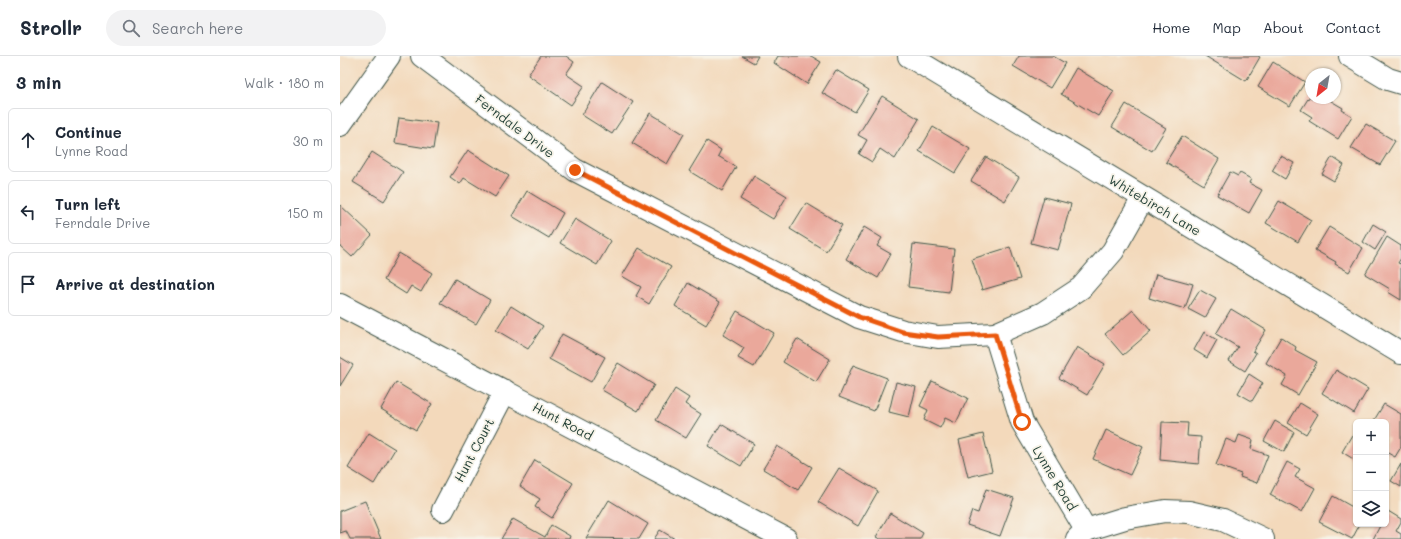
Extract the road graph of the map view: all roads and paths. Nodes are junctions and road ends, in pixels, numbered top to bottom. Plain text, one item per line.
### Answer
1 (389, 56) edge
2 (422, 56) edge
3 (909, 56) edge
4 (1350, 56) edge
5 (1401, 83) edge
6 (340, 125) edge
7 (1143, 198) junction
8 (340, 305) edge
9 (995, 334) junction
10 (1401, 353) edge
11 (505, 390) junction
12 (443, 510) dead end
13 (1082, 535) edge
14 (786, 539) edge
15 (1264, 539) edge

1 - 6 street
2 - 9 street, Ferndale Drive
3 - 7 street, Whitebirch Lane
4 - 5 street
7 - 9 street, Ferndale Drive
7 - 10 street, Whitebirch Lane
8 - 11 street, Hunt Road
9 - 13 street, Lynne Road
11 - 12 street, Hunt Court
11 - 14 street, Hunt Road
13 - 15 street

